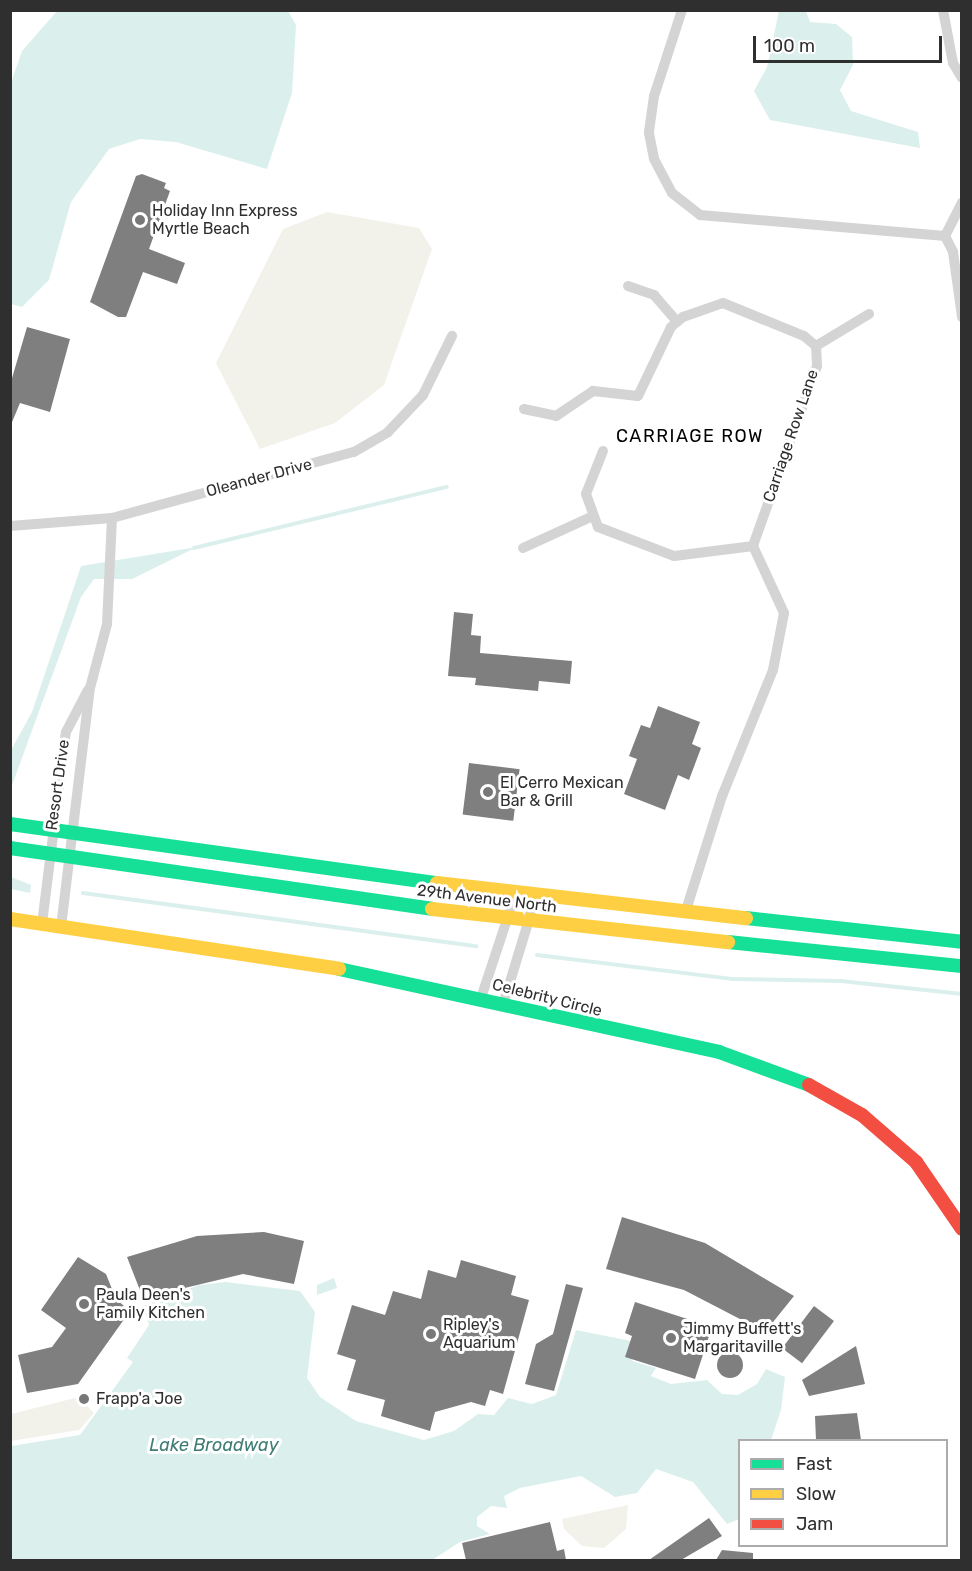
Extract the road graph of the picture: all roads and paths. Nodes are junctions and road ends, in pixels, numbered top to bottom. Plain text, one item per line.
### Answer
1 (682, 10) edge
2 (944, 10) edge
3 (962, 78) edge
4 (962, 202) edge
5 (945, 236) junction
6 (628, 286) dead end
7 (869, 314) dead end
8 (962, 317) edge
9 (677, 321) junction
10 (452, 336) dead end
11 (816, 346) junction
12 (524, 409) dead end
13 (603, 451) dead end
14 (593, 516) junction
15 (112, 518) junction
16 (10, 526) edge
17 (753, 546) junction
18 (523, 548) dead end
19 (90, 688) junction
20 (10, 824) edge
21 (52, 830) junction
22 (72, 832) junction
23 (10, 848) edge
24 (49, 853) junction
25 (69, 859) junction
26 (516, 892) junction
27 (537, 893) junction
28 (686, 910) junction
29 (10, 920) edge
30 (507, 920) junction
31 (528, 922) junction
32 (42, 924) junction
33 (61, 927) junction
34 (962, 942) edge
35 (962, 966) edge
36 (481, 998) junction
37 (503, 1005) junction
38 (962, 1229) edge

1 - 5 street
2 - 3 street
4 - 5 street
5 - 8 street
6 - 9 street
7 - 11 street
9 - 11 street, Carriage Row Lane
9 - 12 street
10 - 15 street, Oleander Drive
11 - 17 street, Carriage Row Lane
13 - 14 street
14 - 17 street
14 - 18 street
15 - 16 street, Oleander Drive
15 - 19 street, Resort Drive
17 - 28 street
19 - 21 street, Resort Drive
19 - 22 street, Resort Drive
20 - 21 main road, 29th Avenue North
21 - 22 main road, 29th Avenue North
21 - 24 street, Resort Drive
22 - 25 street, Resort Drive
22 - 26 main road, 29th Avenue North
23 - 24 main road, 29th Avenue North
24 - 25 main road, 29th Avenue North
24 - 32 street
25 - 30 main road, 29th Avenue North
25 - 33 street
26 - 27 main road, 29th Avenue North
26 - 30 street
27 - 28 main road, 29th Avenue North
27 - 31 street
28 - 34 main road, 29th Avenue North
29 - 32 main road, Celebrity Circle
30 - 31 main road, 29th Avenue North
30 - 36 street
31 - 35 main road, 29th Avenue North
31 - 37 street
32 - 33 main road, Celebrity Circle
33 - 36 main road, Celebrity Circle
36 - 37 main road, Celebrity Circle
37 - 38 main road, Celebrity Circle

